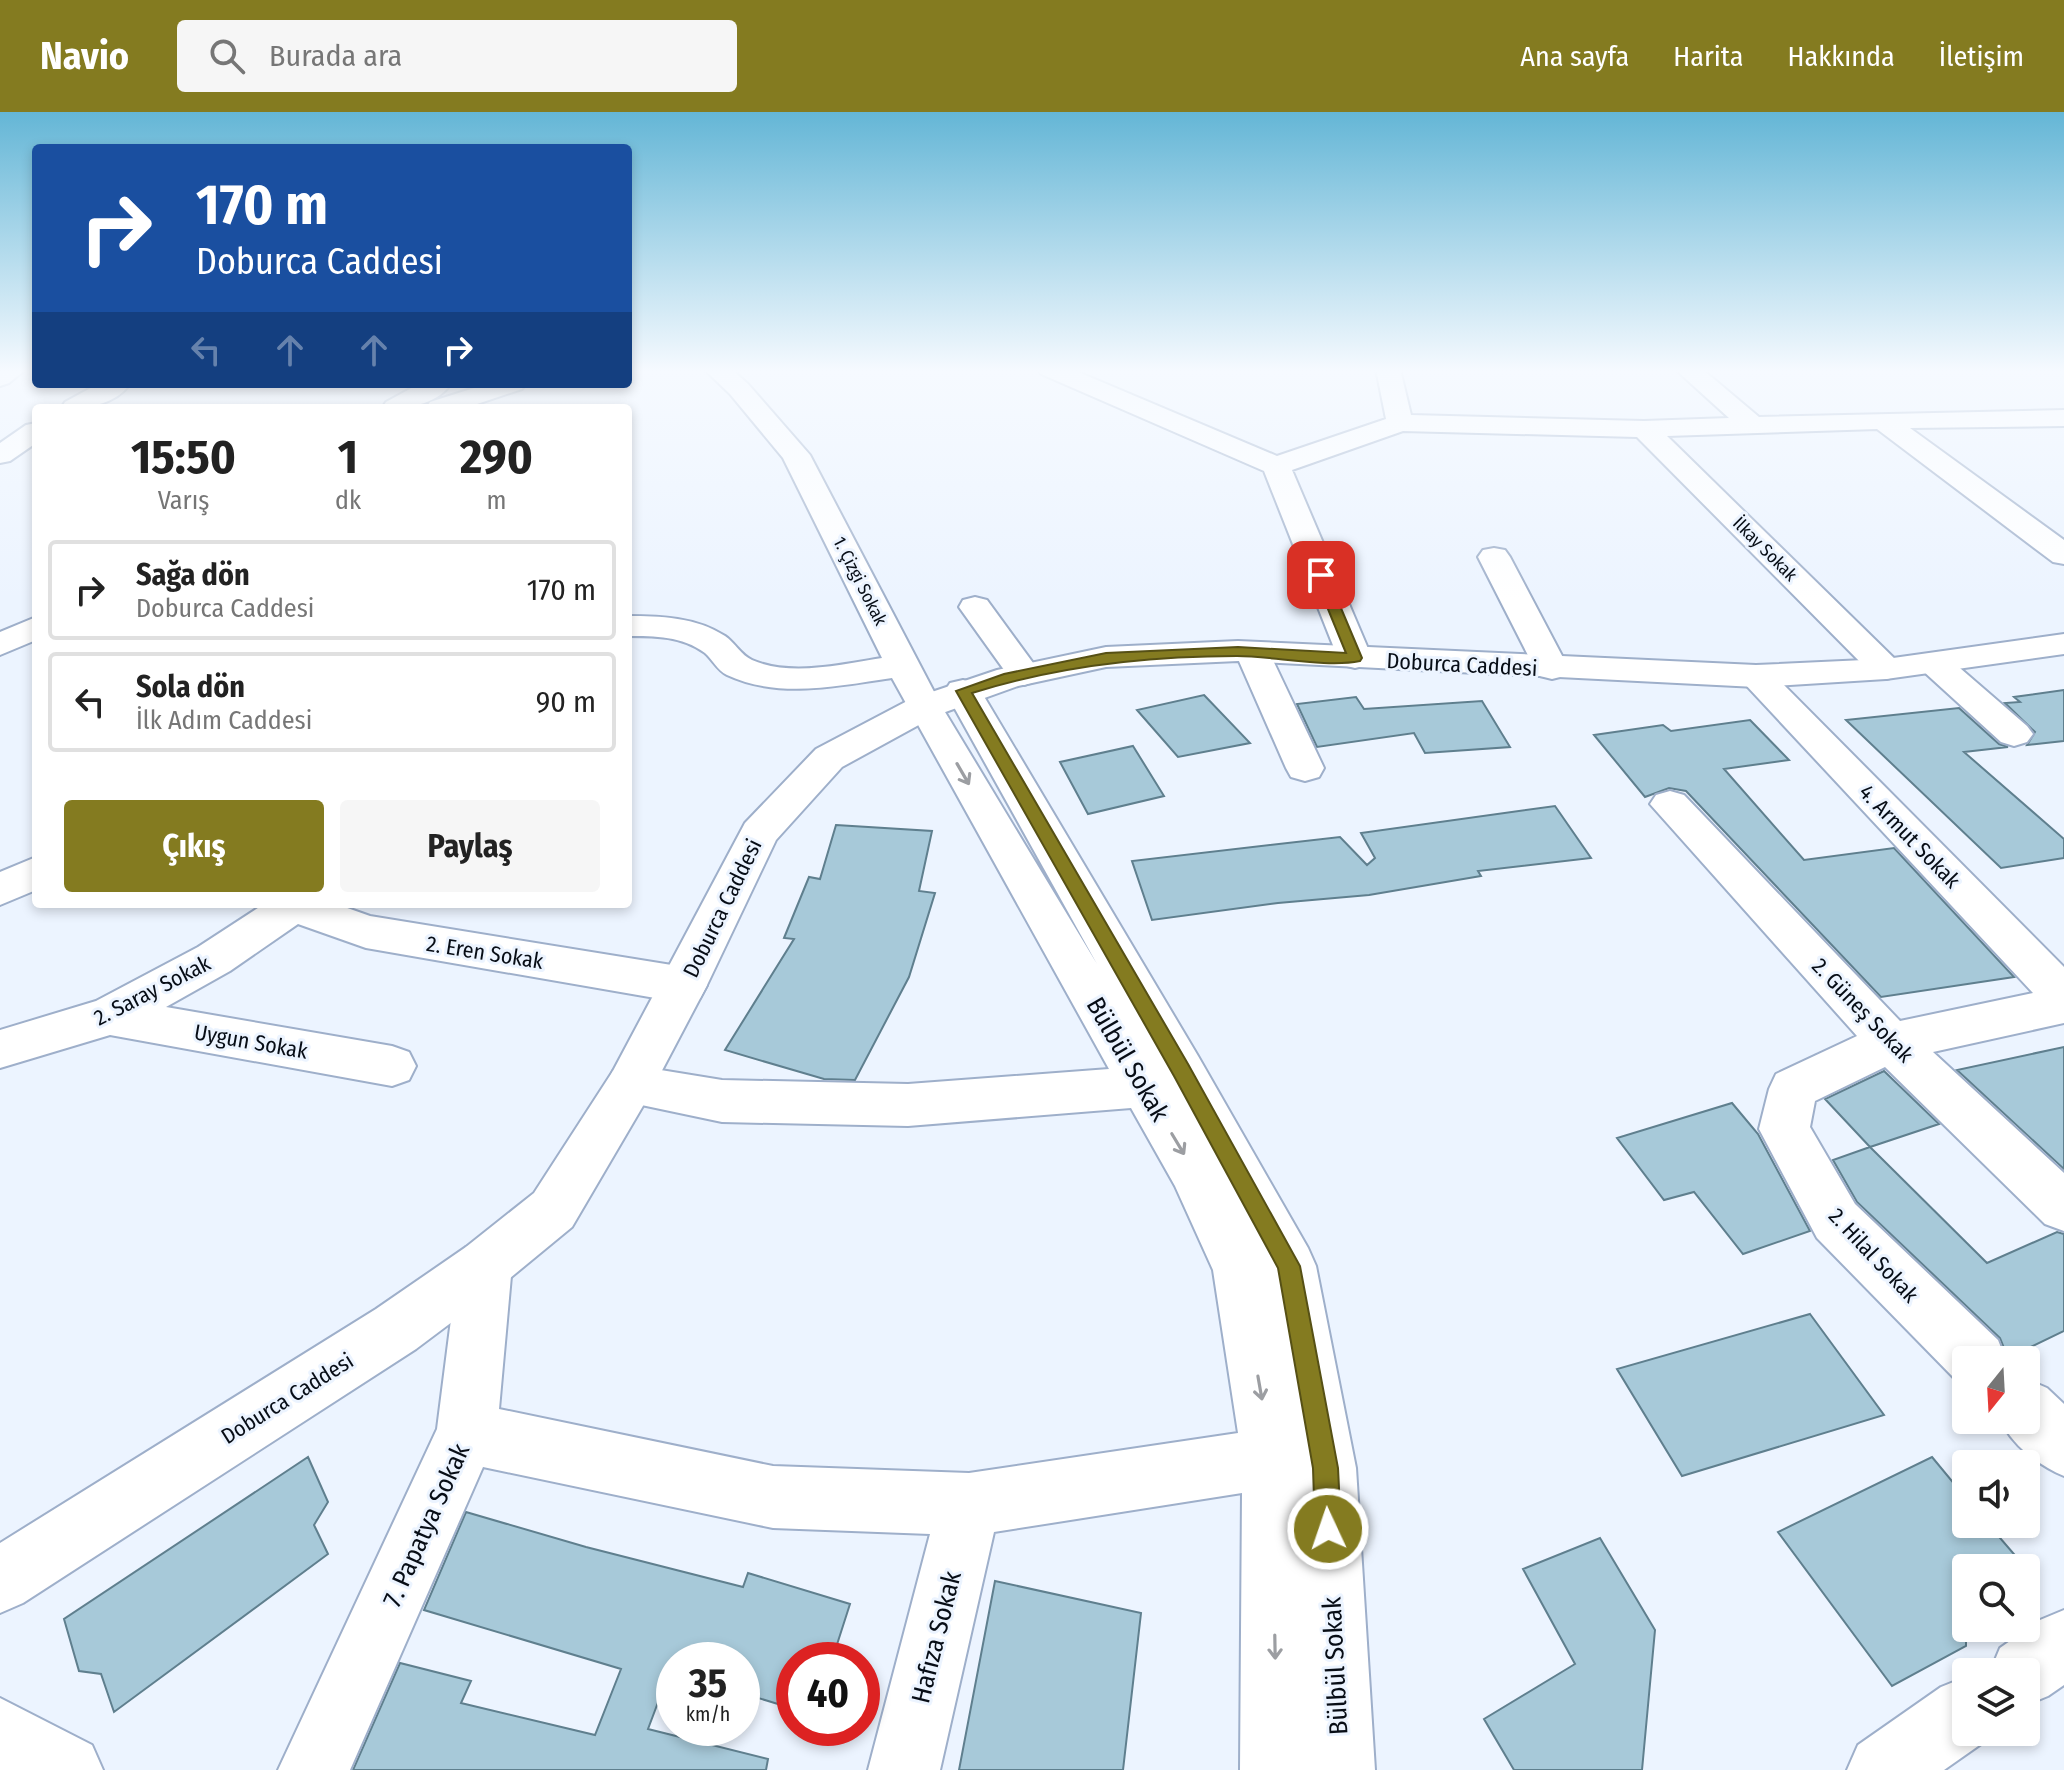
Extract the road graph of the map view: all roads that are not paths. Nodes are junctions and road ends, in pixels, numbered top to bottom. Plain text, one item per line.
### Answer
1 (789, 446) edge
2 (1232, 446) edge
3 (1333, 446) edge
4 (1662, 446) edge
5 (1917, 446) edge
6 (1276, 466) junction
7 (2064, 555) edge
8 (1494, 557) dead end
9 (975, 607) dead end
10 (632, 626) edge
11 (32, 629) edge
12 (2064, 644) edge
13 (0, 645) edge
14 (1252, 652) junction
15 (1355, 658) junction
16 (1934, 663) junction
17 (1552, 669) junction
18 (1886, 669) junction
19 (1024, 674) junction
20 (1756, 676) junction
21 (930, 688) junction
22 (2014, 734) dead end
23 (1305, 768) dead end
24 (1670, 804) dead end
25 (32, 874) edge
26 (0, 893) edge
27 (32, 893) edge
28 (288, 908) edge
29 (300, 908) edge
30 (2046, 959) edge
31 (684, 985) junction
32 (2064, 996) edge
33 (2064, 1005) edge
34 (110, 1016) junction
35 (1891, 1042) junction
36 (0, 1049) edge
37 (392, 1066) dead end
38 (1162, 1078) junction
39 (630, 1085) junction
40 (2064, 1207) edge
41 (485, 1265) junction
42 (1963, 1346) edge
43 (2040, 1423) edge
44 (467, 1433) junction
45 (2064, 1446) edge
46 (1273, 1458) junction
47 (969, 1504) junction
48 (0, 1580) edge
49 (2064, 1644) edge
50 (2040, 1661) edge
51 (1952, 1722) edge
52 (0, 1733) edge
53 (67, 1770) edge
54 (314, 1770) edge
55 (904, 1770) edge
56 (1276, 1770) edge
57 (1339, 1770) edge
58 (1883, 1770) edge

1 - 21 street, 1. Çizgi Sokak
2 - 6 street
3 - 6 street
4 - 18 street, İlkay Sokak
5 - 7 street
6 - 15 street
8 - 17 street
9 - 19 street
10 - 21 street
11 - 13 street
12 - 16 street, Doburca Caddesi
14 - 15 street, Doburca Caddesi
14 - 19 street, Doburca Caddesi
14 - 23 street
15 - 17 street, Doburca Caddesi
16 - 18 street, Doburca Caddesi
16 - 22 street
17 - 20 street, Doburca Caddesi
18 - 20 street, Doburca Caddesi
19 - 21 street, Doburca Caddesi
20 - 30 street, 4. Armut Sokak
21 - 31 street, Doburca Caddesi
21 - 38 street, Bülbül Sokak
24 - 35 street, 2. Güneş Sokak
25 - 26 street
26 - 27 street
28 - 34 street, 2. Saray Sokak
29 - 31 street, 2. Eren Sokak
30 - 32 street, 4. Armut Sokak
31 - 39 street, Doburca Caddesi
33 - 35 street, 2. Hilal Sokak
34 - 36 street, 2. Saray Sokak
34 - 37 street, Uygun Sokak
35 - 40 street, 2. Güneş Sokak
35 - 42 street, 2. Hilal Sokak
38 - 39 street
38 -> 46 street, Bülbül Sokak
38 - 57 street, Bülbül Sokak
39 - 41 street, Doburca Caddesi
41 - 44 street, 7. Papatya Sokak
41 - 48 street, Doburca Caddesi
43 - 45 street
44 - 47 street
44 - 54 street, 7. Papatya Sokak
46 - 47 street
46 -> 56 street, Bülbül Sokak
47 - 55 street, Hafıza Sokak
49 - 50 street
51 - 58 street
52 - 53 street

